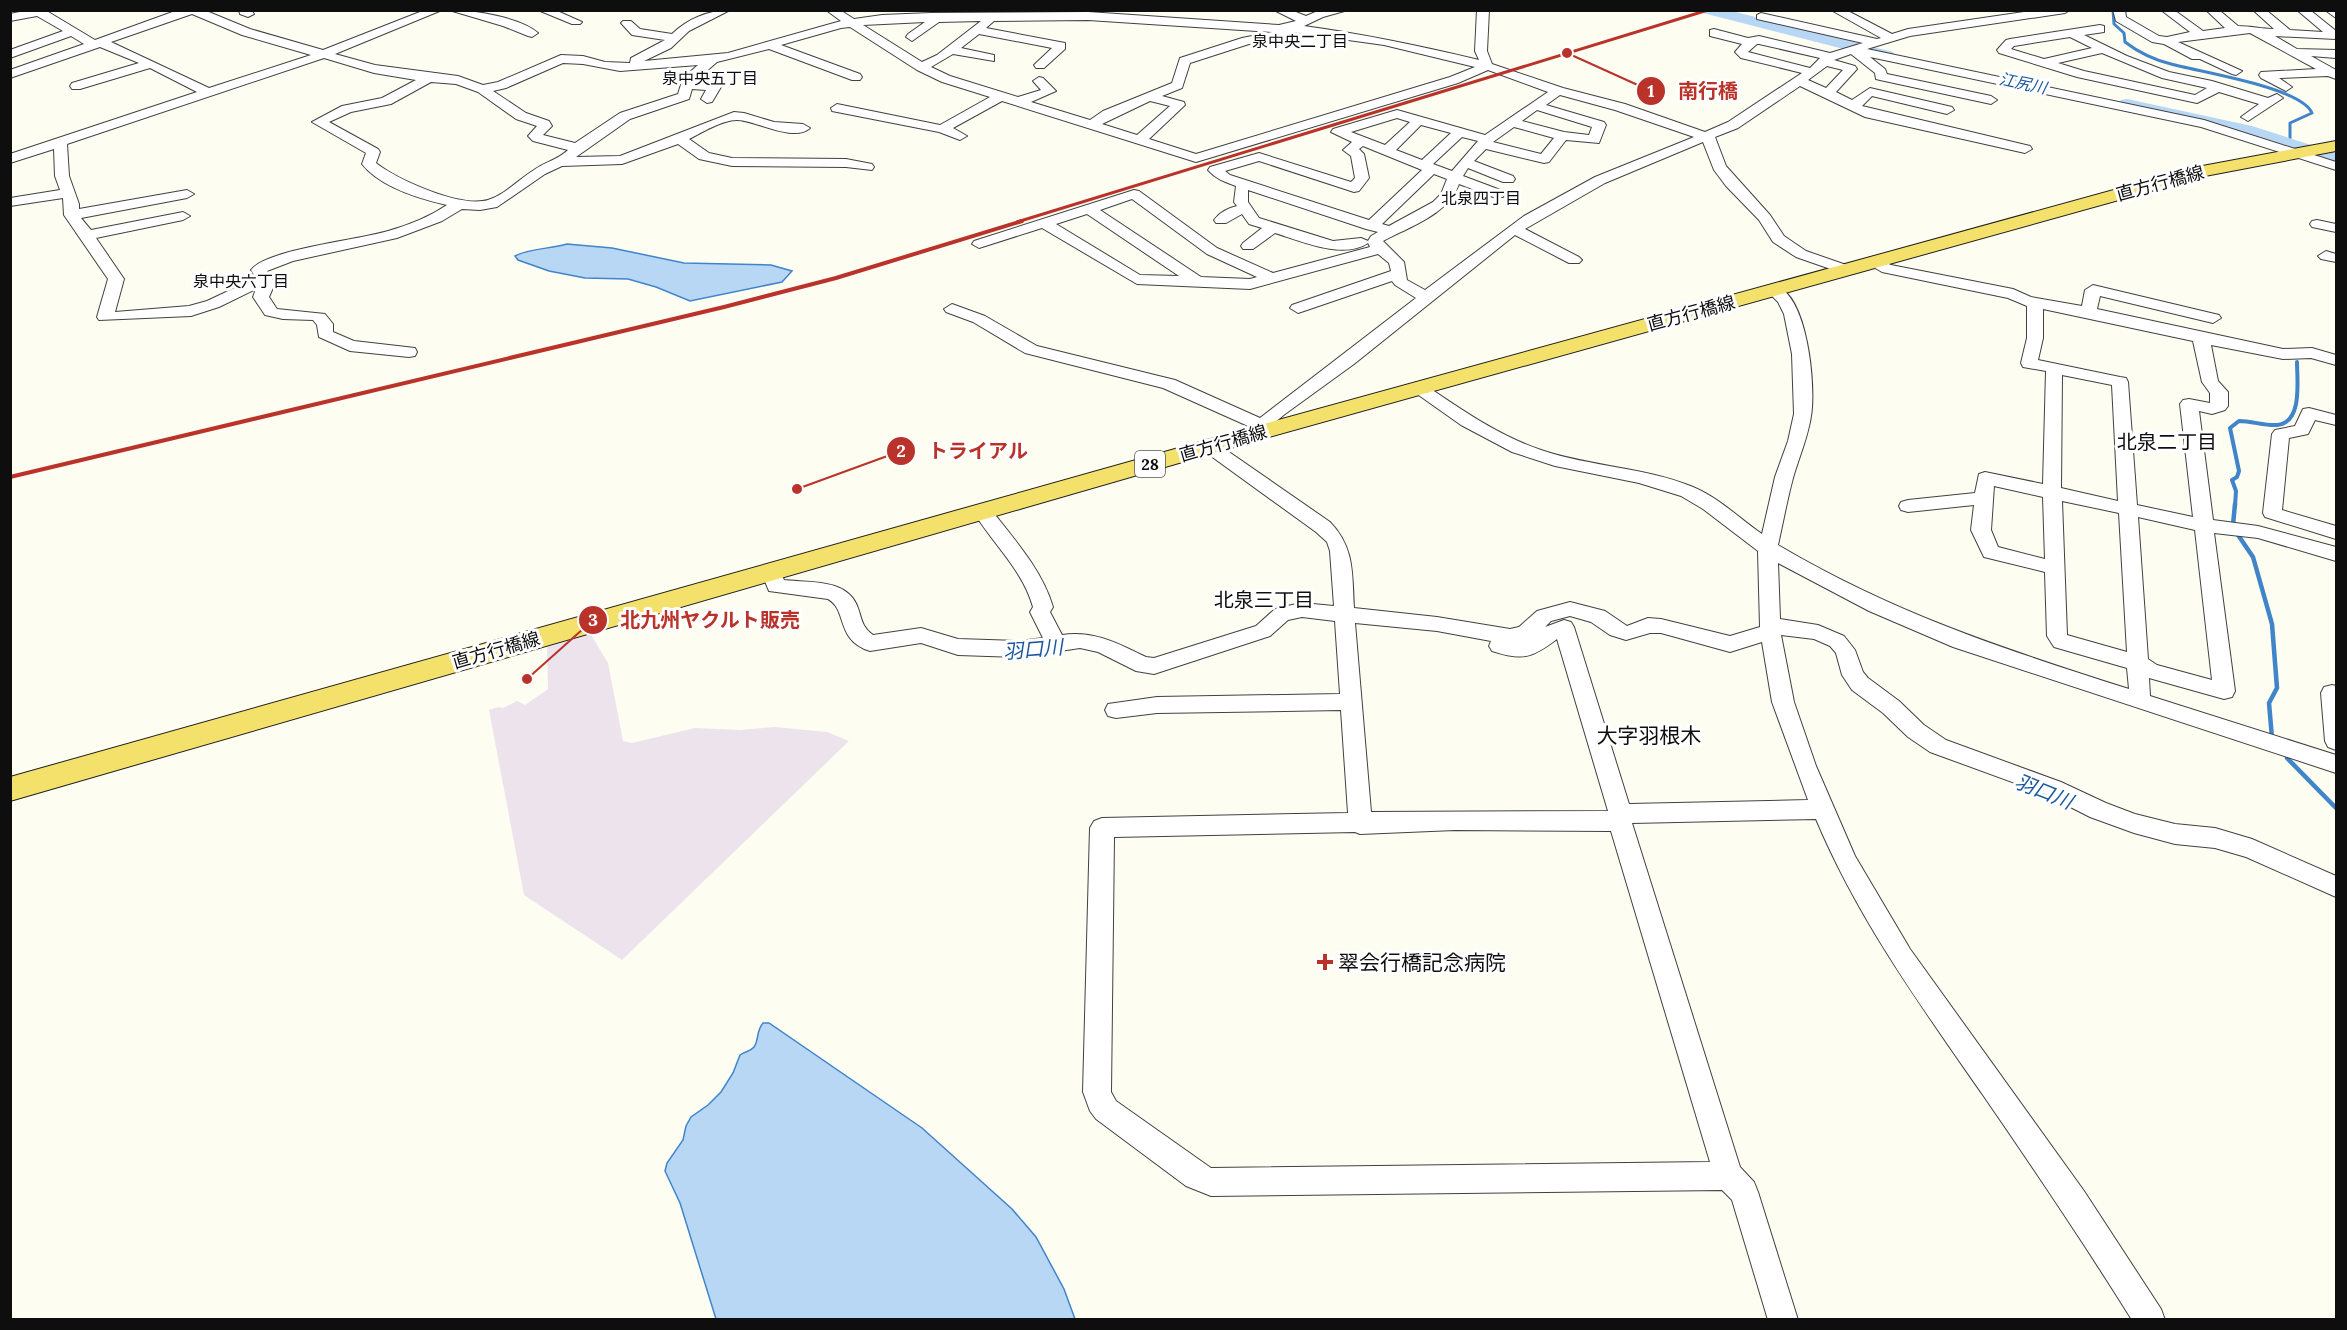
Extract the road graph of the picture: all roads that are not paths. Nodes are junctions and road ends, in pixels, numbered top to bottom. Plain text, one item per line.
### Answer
1 (192, 10) edge
2 (397, 10) edge
3 (437, 10) edge
4 (454, 10) edge
5 (543, 10) edge
6 (725, 10) edge
7 (831, 10) edge
8 (1279, 10) edge
9 (1343, 10) edge
10 (1483, 10) edge
11 (1965, 10) edge
12 (2065, 10) edge
13 (2119, 10) edge
14 (2166, 10) edge
15 (2211, 10) edge
16 (2258, 10) edge
17 (2302, 10) edge
18 (2330, 10) edge
19 (37, 11) edge
20 (1838, 11) edge
21 (2044, 13) edge
22 (1030, 14) edge
23 (1110, 14) edge
24 (985, 15) edge
25 (2337, 15) edge
26 (1761, 17) dead end
27 (10, 18) edge
28 (931, 18) junction
29 (414, 19) junction
30 (1307, 21) junction
31 (576, 22) dead end
32 (627, 22) dead end
33 (850, 23) junction
34 (1982, 23) junction
35 (1808, 27) junction
36 (1294, 28) junction
37 (2100, 29) dead end
38 (977, 30) junction
39 (2235, 30) junction
40 (71, 32) junction
41 (863, 32) junction
42 (2257, 32) junction
43 (532, 33) dead end
44 (1714, 33) dead end
45 (2071, 33) junction
46 (2286, 33) junction
47 (2200, 34) junction
48 (2336, 36) edge
49 (912, 37) dead end
50 (673, 38) junction
51 (1890, 38) junction
52 (841, 39) dead end
53 (2020, 41) junction
54 (2167, 41) junction
55 (1875, 42) junction
56 (1751, 43) junction
57 (99, 44) junction
58 (770, 45) junction
59 (950, 50) junction
60 (1852, 50) junction
61 (2104, 50) junction
62 (2292, 52) junction
63 (10, 54) edge
64 (2337, 54) edge
65 (322, 55) junction
66 (2196, 56) junction
67 (990, 58) dead end
68 (1827, 59) junction
69 (712, 60) junction
70 (2172, 60) dead end
71 (2044, 63) junction
72 (151, 64) junction
73 (1040, 65) dead end
74 (1487, 66) junction
75 (620, 67) junction
76 (921, 67) junction
77 (2144, 67) junction
78 (2236, 71) dead end
79 (1812, 72) junction
80 (10, 74) edge
81 (856, 77) dead end
82 (2334, 77) edge
83 (429, 78) junction
84 (2096, 78) junction
85 (1039, 81) dead end
86 (1798, 81) junction
87 (2306, 84) dead end
88 (76, 86) dead end
89 (687, 86) junction
90 (2218, 87) junction
91 (482, 89) junction
92 (1558, 91) junction
93 (208, 93) junction
94 (1828, 93) junction
95 (2277, 96) junction
96 (999, 97) junction
97 (1149, 97) junction
98 (707, 99) dead end
99 (1991, 100) dead end
100 (1017, 102) junction
101 (1536, 106) junction
102 (1853, 106) junction
103 (837, 108) dead end
104 (1947, 110) dead end
105 (2248, 117) dead end
106 (1419, 120) junction
107 (1512, 122) junction
108 (1091, 125) junction
109 (803, 128) dead end
110 (942, 129) junction
111 (1460, 132) junction
112 (960, 136) dead end
113 (1563, 136) junction
114 (678, 137) junction
115 (1708, 137) junction
116 (1140, 140) junction
117 (1361, 141) junction
118 (60, 142) junction
119 (1486, 142) junction
120 (2337, 146) edge
121 (577, 148) junction
122 (2025, 149) dead end
123 (1387, 151) junction
124 (2293, 153) junction
125 (10, 159) edge
126 (566, 162) junction
127 (1466, 163) junction
128 (2337, 166) edge
129 (867, 167) dead end
130 (1428, 167) junction
131 (1456, 177) junction
132 (1508, 178) dead end
133 (1244, 184) junction
134 (1354, 188) junction
135 (68, 194) junction
136 (187, 194) dead end
137 (1498, 194) dead end
138 (10, 202) edge
139 (461, 203) junction
140 (1089, 209) junction
141 (1247, 209) junction
142 (1330, 212) junction
143 (71, 215) junction
144 (183, 216) dead end
145 (1221, 220) dead end
146 (1045, 224) junction
147 (2317, 224) dead end
148 (1274, 227) junction
149 (2337, 228) edge
150 (1514, 229) junction
151 (87, 235) junction
152 (1376, 238) junction
153 (979, 244) dead end
154 (1248, 246) dead end
155 (1574, 260) dead end
156 (1873, 262) junction
157 (1847, 270) junction
158 (1398, 274) junction
159 (1271, 278) junction
160 (264, 280) junction
161 (1195, 280) junction
162 (1774, 290) junction
163 (1427, 298) junction
164 (2034, 302) junction
165 (1298, 308) dead end
166 (952, 309) dead end
167 (2089, 312) junction
168 (2213, 318) dead end
169 (2202, 338) junction
170 (409, 352) dead end
171 (2337, 360) edge
172 (2054, 368) junction
173 (1419, 389) junction
174 (2337, 420) edge
175 (1261, 432) junction
176 (1210, 447) junction
177 (2052, 493) junction
178 (1983, 498) junction
179 (1908, 506) dead end
180 (2127, 509) junction
181 (982, 511) junction
182 (2202, 525) junction
183 (2337, 533) edge
184 (1768, 548) junction
185 (2337, 554) edge
186 (2055, 568) junction
187 (771, 572) junction
188 (1344, 614) junction
189 (1460, 628) junction
190 (1770, 631) junction
191 (1054, 639) dead end
192 (2137, 663) junction
193 (2332, 693) dead end
194 (2140, 701) junction
195 (1350, 702) junction
196 (1116, 710) dead end
197 (2337, 741) edge
198 (2337, 764) edge
199 (10, 789) edge
200 (1823, 809) junction
201 (1620, 817) junction
202 (1360, 824) junction
203 (2337, 887) edge
204 (1728, 1176) junction
205 (1783, 1320) edge
206 (2150, 1320) edge

1 - 57 street
1 - 65 street
2 - 29 street
3 - 29 street
4 - 43 street
5 - 31 street
6 - 50 street
7 - 33 street
8 - 30 street
9 - 30 street
10 - 74 street
11 - 34 street
12 - 21 street
13 - 54 street
14 - 47 street
15 - 39 street
16 - 46 street
17 - 48 street
18 - 25 street
19 - 27 street
19 - 40 street
20 - 35 street
20 - 51 street
21 - 34 street
21 - 45 street
22 - 23 street
22 - 24 street
23 - 36 street
24 - 28 street
24 - 38 street
26 - 35 street
28 - 33 street
28 - 49 street
29 - 65 street
30 - 36 street
32 - 50 street
33 - 41 street
33 - 58 street
34 - 51 street
34 - 53 street
35 - 55 street
36 - 74 street
36 - 97 street
37 - 45 street
38 - 59 street
38 - 73 street
39 - 42 street
39 - 47 street
40 - 57 street
40 - 63 street
41 - 52 street
41 - 76 street
42 - 46 street
42 - 62 street
44 - 56 street
45 - 53 street
45 - 61 street
46 - 48 street
47 - 54 street
50 - 75 street
51 - 55 street
53 - 71 street
54 - 66 street
55 - 60 street
56 - 68 street
56 - 79 street
57 - 72 street
57 - 80 street
58 - 69 street
58 - 81 street
59 - 67 street
59 - 76 street
60 - 68 street
60 - 99 street
60 - 124 street
61 - 71 street
61 - 77 street
62 - 64 street
62 - 82 street
65 - 83 street
65 - 93 street
66 - 70 street
66 - 78 street
68 - 79 street
68 - 94 street
69 - 75 street
69 - 89 street
71 - 84 street
72 - 88 street
72 - 93 street
74 - 92 street
74 - 116 street
75 - 91 street
76 - 96 street
77 - 84 street
77 - 90 street
79 - 86 street
82 - 87 street
82 - 95 street
83 - 91 street
83 - 139 street
84 - 90 street
85 - 100 street
86 - 94 street
86 - 115 street
89 - 98 street
89 - 121 street
90 - 95 street
91 - 121 street
92 - 101 street
92 - 115 street
93 - 118 street
94 - 102 street
95 - 105 street
96 - 100 street
96 - 110 street
97 - 108 street
97 - 116 street
100 - 108 street
101 - 107 street
101 - 113 street
102 - 104 street
102 - 122 street
103 - 110 street
106 - 111 street
106 - 117 street
106 - 123 street
107 - 113 street
107 - 119 street
108 - 116 street
109 - 114 street
110 - 112 street
111 - 119 street
111 - 130 street
113 - 119 street
114 - 126 street
114 - 129 street
115 - 150 street
115 - 157 street
117 - 123 street
117 - 134 street
118 - 125 street
118 - 135 street
119 - 127 street
120 - 124 main road, 直方行橋線 / 28
121 - 126 street
123 - 130 street
124 - 128 street
124 - 156 main road, 直方行橋線 / 28
126 - 139 street
127 - 131 street
127 - 132 street
130 - 131 street
130 - 152 street
131 - 137 street
131 - 152 street
133 - 134 street
133 - 141 street
133 - 142 street
134 - 142 street
135 - 138 street
135 - 143 street
136 - 143 street
139 - 160 street
140 - 146 street
140 - 159 street
140 - 161 street
141 - 145 street
141 - 148 street
142 - 152 street
143 - 151 street
144 - 151 street
146 - 153 street
146 - 161 street
147 - 149 street
148 - 152 street
148 - 154 street
150 - 155 street
150 - 163 street
151 - 160 street
152 - 158 street
152 - 159 street
156 - 157 main road, 直方行橋線 / 28
156 - 164 street
157 - 162 main road, 直方行橋線 / 28
158 - 163 street
158 - 165 street
159 - 161 street
160 - 170 street
162 - 173 main road, 直方行橋線 / 28
162 - 184 street
163 - 175 street
164 - 167 street
164 - 172 street
166 - 175 street
167 - 168 street
167 - 169 street
169 - 171 street
169 - 182 street
172 - 177 street
172 - 180 street
173 - 175 main road, 直方行橋線 / 28
173 - 184 street
174 - 183 street
175 - 176 main road, 直方行橋線 / 28
176 - 181 main road, 直方行橋線 / 28
176 - 188 street
177 - 178 street
177 - 180 street
177 - 186 street
178 - 179 street
178 - 186 street
180 - 182 street
180 - 192 street
181 - 187 main road, 直方行橋線 / 28
181 - 191 street
182 - 185 street
182 - 192 street
184 - 190 street
184 - 194 street
186 - 192 street
187 - 188 street
187 - 199 main road, 直方行橋線 / 28
188 - 189 street
188 - 195 street
189 - 190 street
189 - 201 street
190 - 200 street
190 - 203 street
192 - 194 street
193 - 197 street
194 - 198 street
195 - 196 street
195 - 202 street
200 - 201 street
200 - 206 street
201 - 202 street
201 - 204 street
202 - 204 street
204 - 205 street

